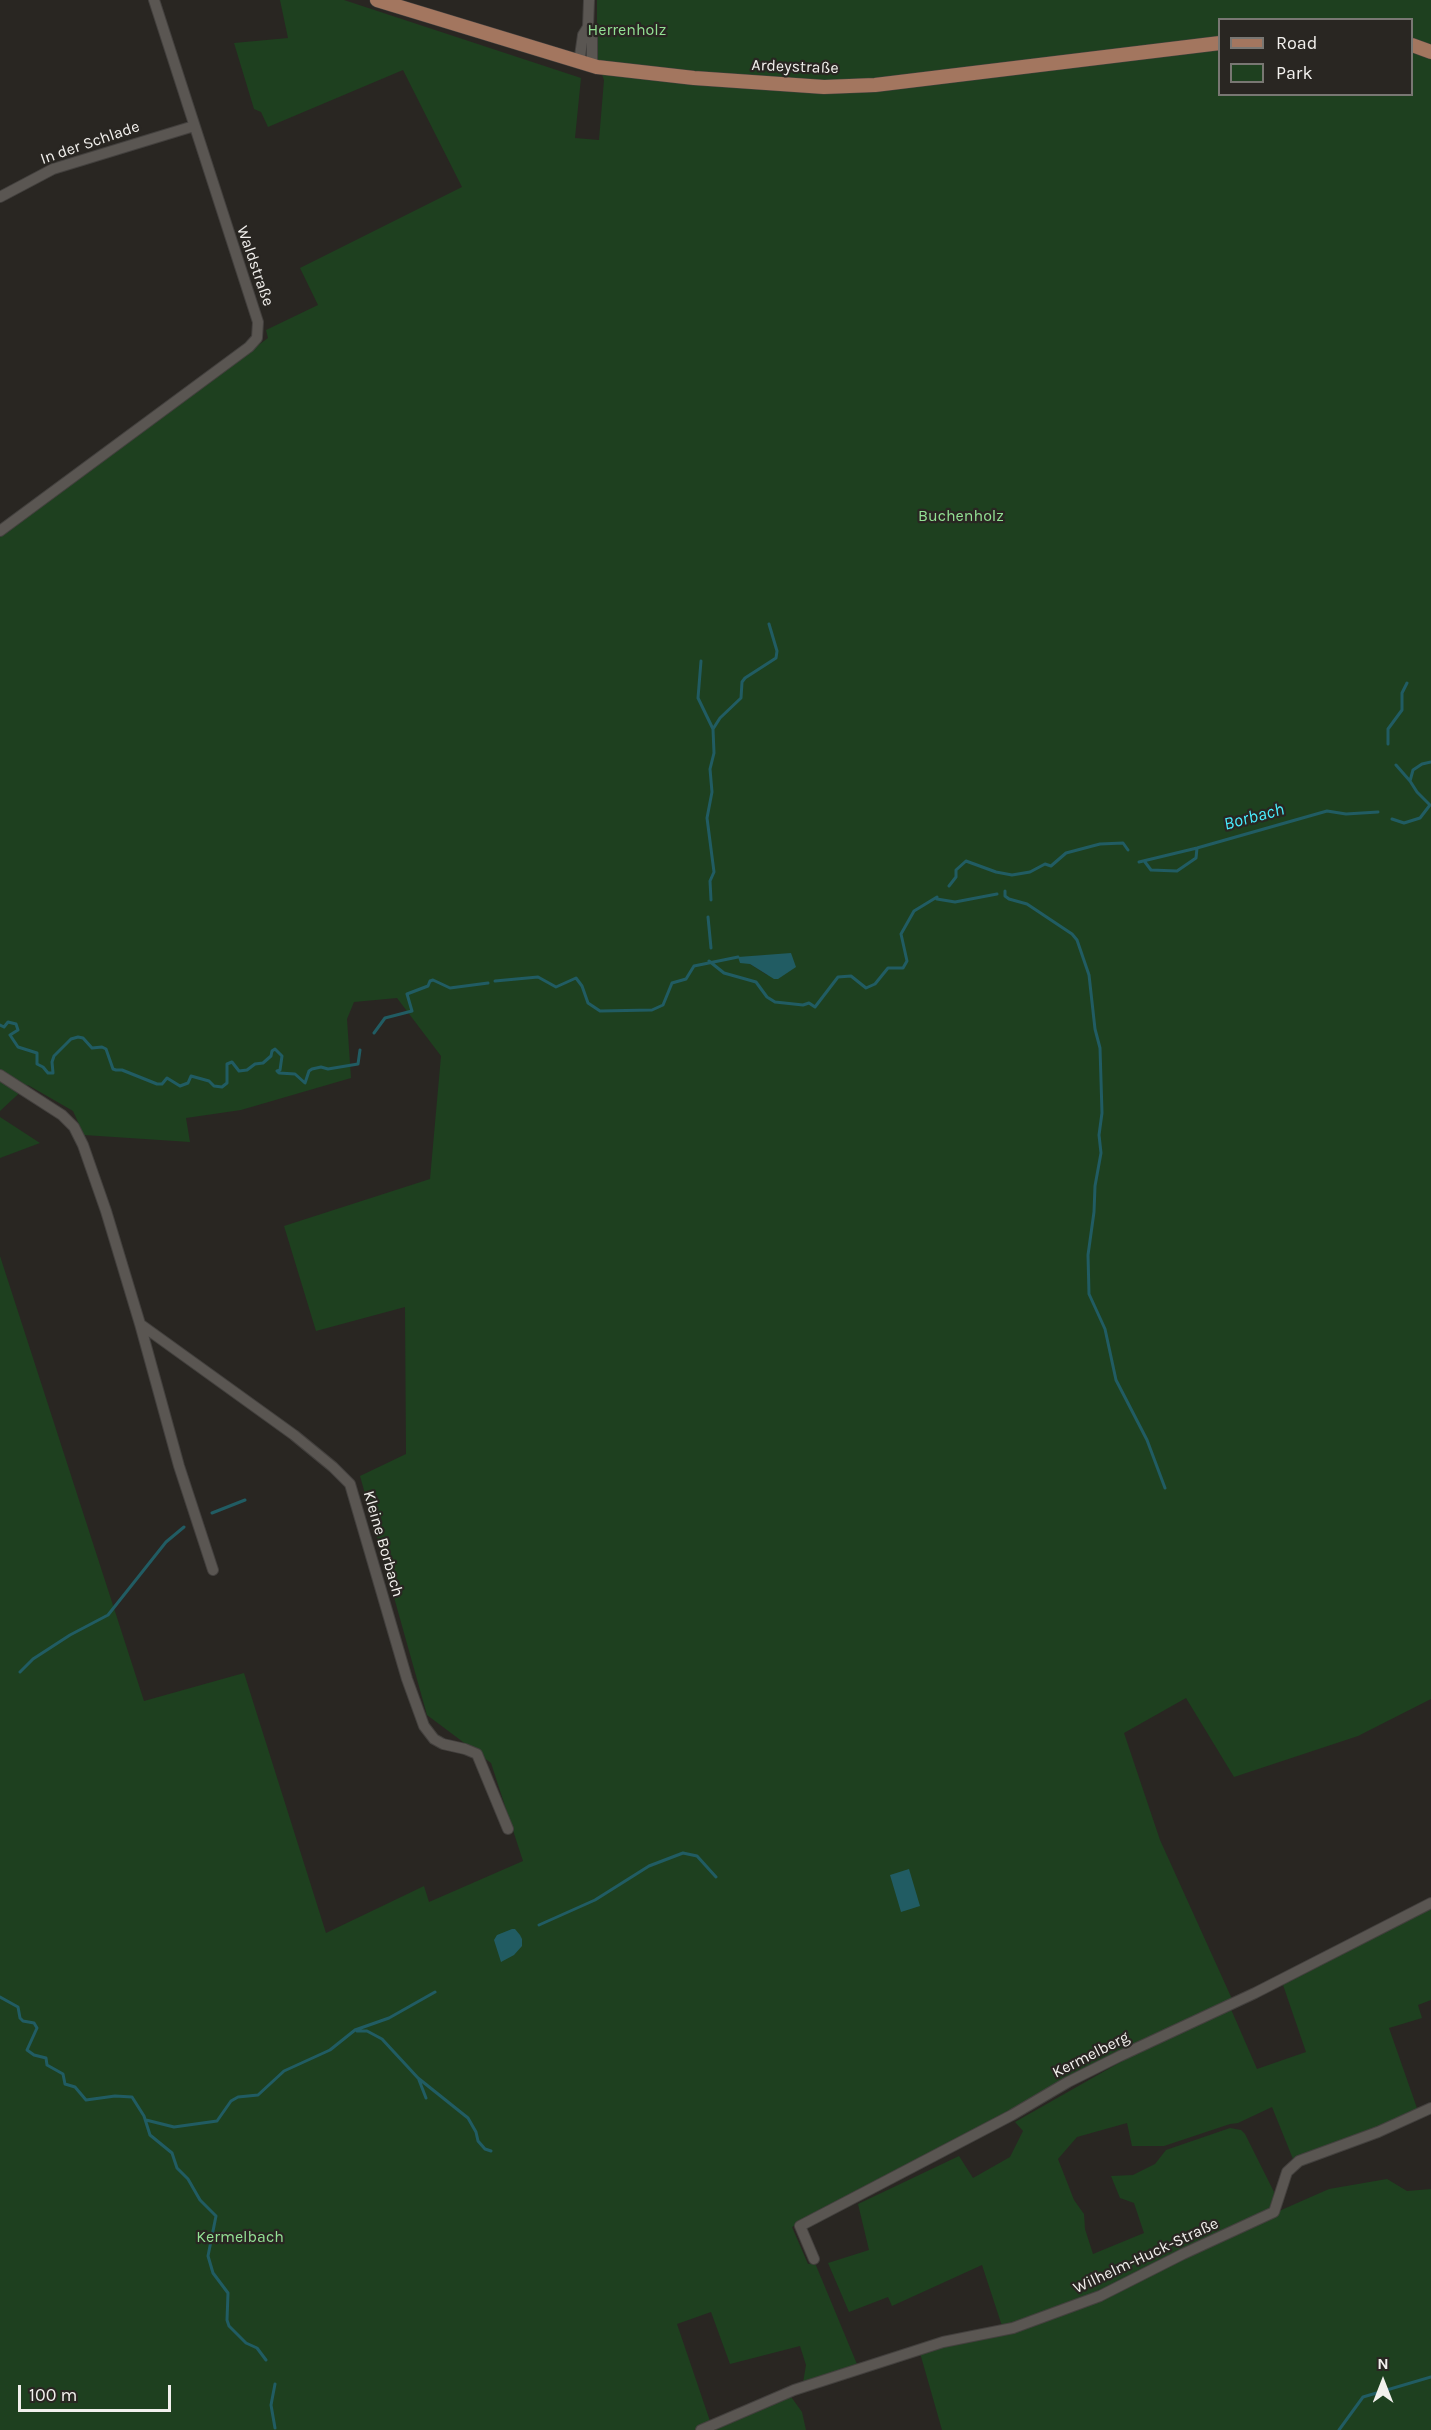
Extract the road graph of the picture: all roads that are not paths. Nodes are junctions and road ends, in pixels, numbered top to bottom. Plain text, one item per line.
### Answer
1 (154, 0) edge
2 (377, 0) edge
3 (589, 0) edge
4 (403, 4) edge
5 (1218, 43) edge
6 (1413, 45) edge
7 (1431, 52) edge
8 (585, 64) junction
9 (194, 126) junction
10 (0, 197) edge
11 (0, 531) edge
12 (0, 1075) edge
13 (140, 1324) junction
14 (213, 1570) dead end
15 (508, 1829) dead end
16 (1431, 1903) edge
17 (1431, 2108) edge
18 (814, 2259) dead end
19 (701, 2430) edge

1 - 9 street, Waldstraße
2 - 4 main road, Ardeystraße
3 - 8 street
4 - 8 main road, Ardeystraße
5 - 8 main road, Ardeystraße
6 - 7 main road
9 - 10 street, In der Schlade
9 - 11 street, Waldstraße
12 - 13 street
13 - 14 street
13 - 15 street, Kleine Borbach
16 - 18 street, Kermelberg
17 - 19 street, Wilhelm-Huck-Straße

